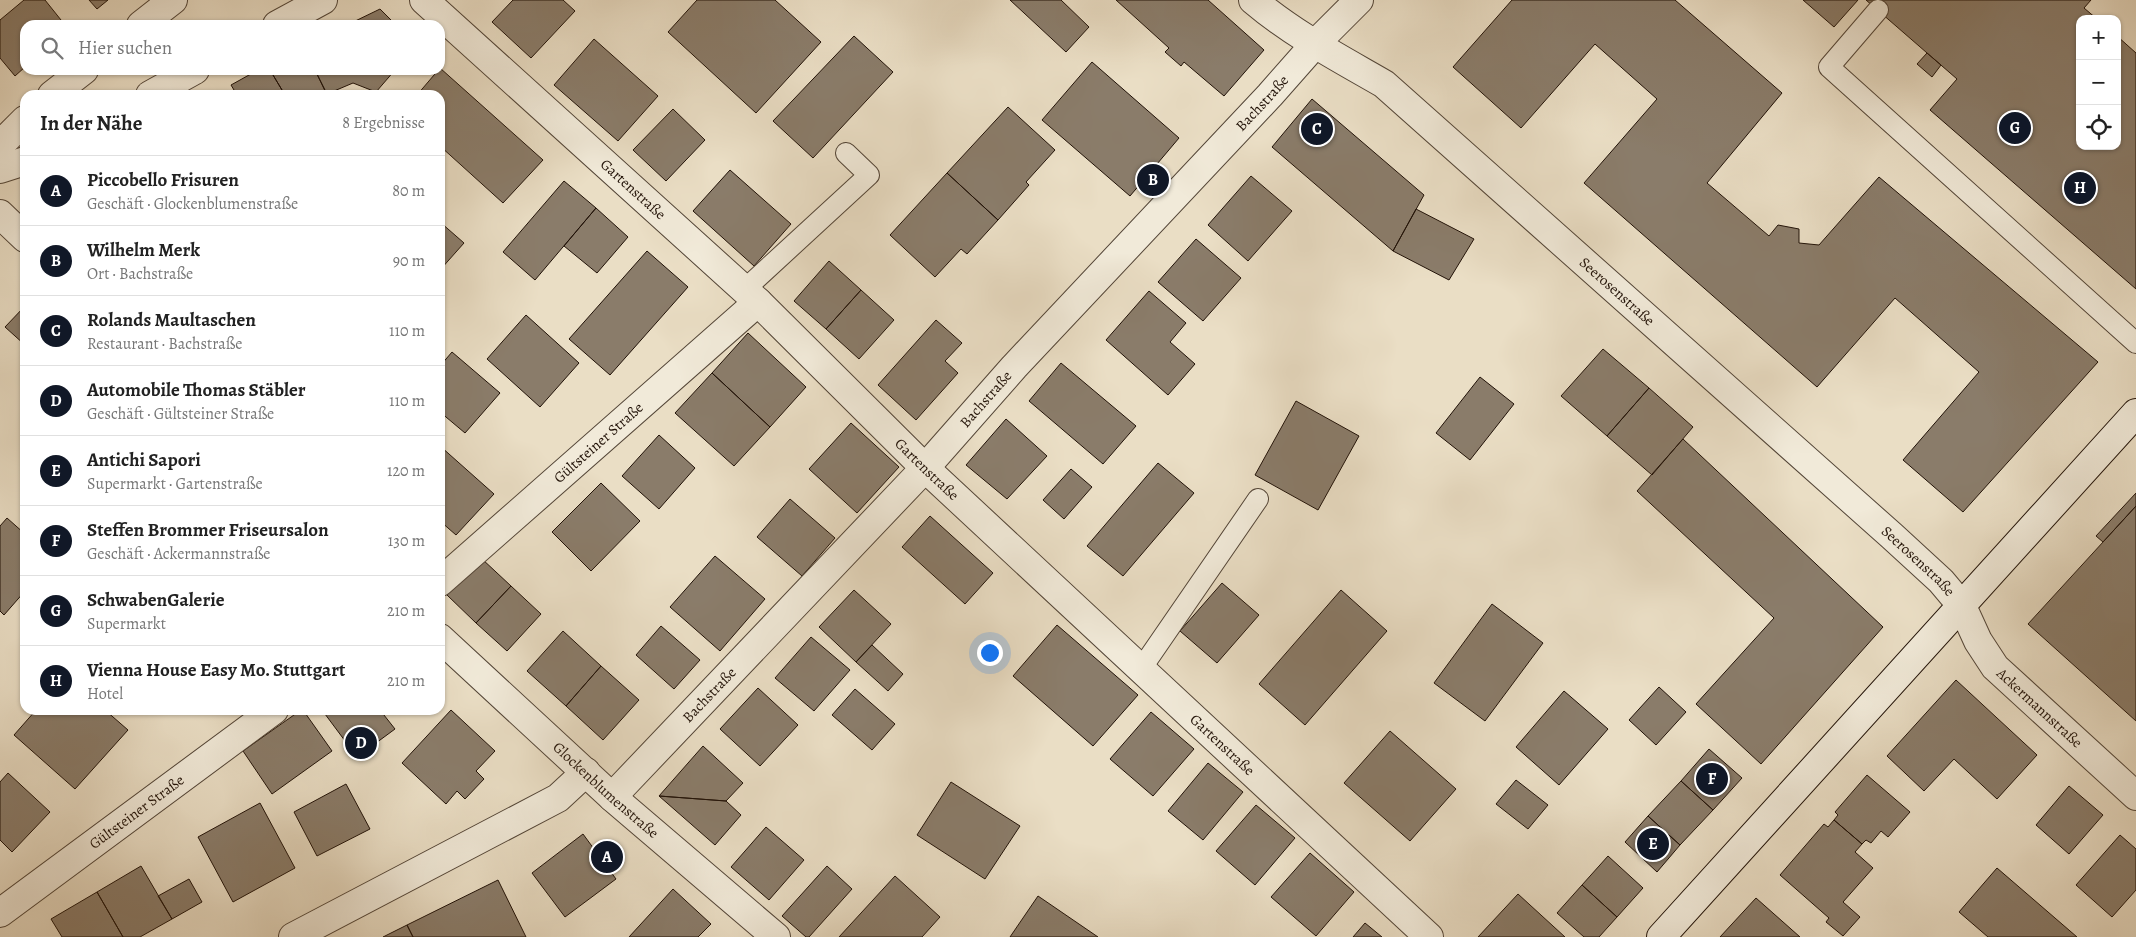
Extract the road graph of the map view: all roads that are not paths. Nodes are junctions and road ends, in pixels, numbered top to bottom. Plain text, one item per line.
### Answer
1 (173, 0) edge
2 (323, 0) edge
3 (424, 0) edge
4 (1253, 0) edge
5 (1359, 0) edge
6 (1878, 10) dead end
7 (147, 20) edge
8 (286, 20) edge
9 (1315, 44) junction
10 (78, 75) edge
11 (186, 75) edge
12 (58, 90) edge
13 (159, 90) edge
14 (20, 125) edge
15 (0, 144) edge
16 (846, 153) dead end
17 (20, 163) edge
18 (0, 169) edge
19 (0, 214) edge
20 (20, 233) edge
21 (751, 296) junction
22 (2136, 343) edge
23 (2136, 414) edge
24 (925, 468) junction
25 (1258, 499) dead end
26 (445, 577) edge
27 (1962, 606) junction
28 (445, 643) edge
29 (1141, 669) junction
30 (267, 715) edge
31 (586, 772) junction
32 (2136, 796) edge
33 (612, 797) junction
34 (0, 913) edge
35 (293, 937) edge
36 (776, 937) edge
37 (1429, 937) edge
38 (1661, 937) edge

1 - 7 street
2 - 8 street
3 - 21 street, Gartenstraße
4 - 9 street, Seerosenstraße
5 - 9 street, Bachstraße
6 - 22 lane
9 - 24 street, Bachstraße
9 - 27 street, Seerosenstraße
10 - 12 street
11 - 13 street
14 - 15 street
16 - 21 lane
17 - 18 street
19 - 20 street
21 - 24 street, Gartenstraße
21 - 26 street, Gültsteiner Straße
23 - 27 street
24 - 29 street, Gartenstraße
24 - 33 street, Bachstraße
25 - 29 lane
27 - 32 street, Ackermannstraße
27 - 38 street
28 - 31 street, Glockenblumenstraße
29 - 37 street, Gartenstraße
30 - 34 street, Gültsteiner Straße
31 - 33 street, Glockenblumenstraße
31 - 35 street
33 - 36 street, Glockenblumenstraße

